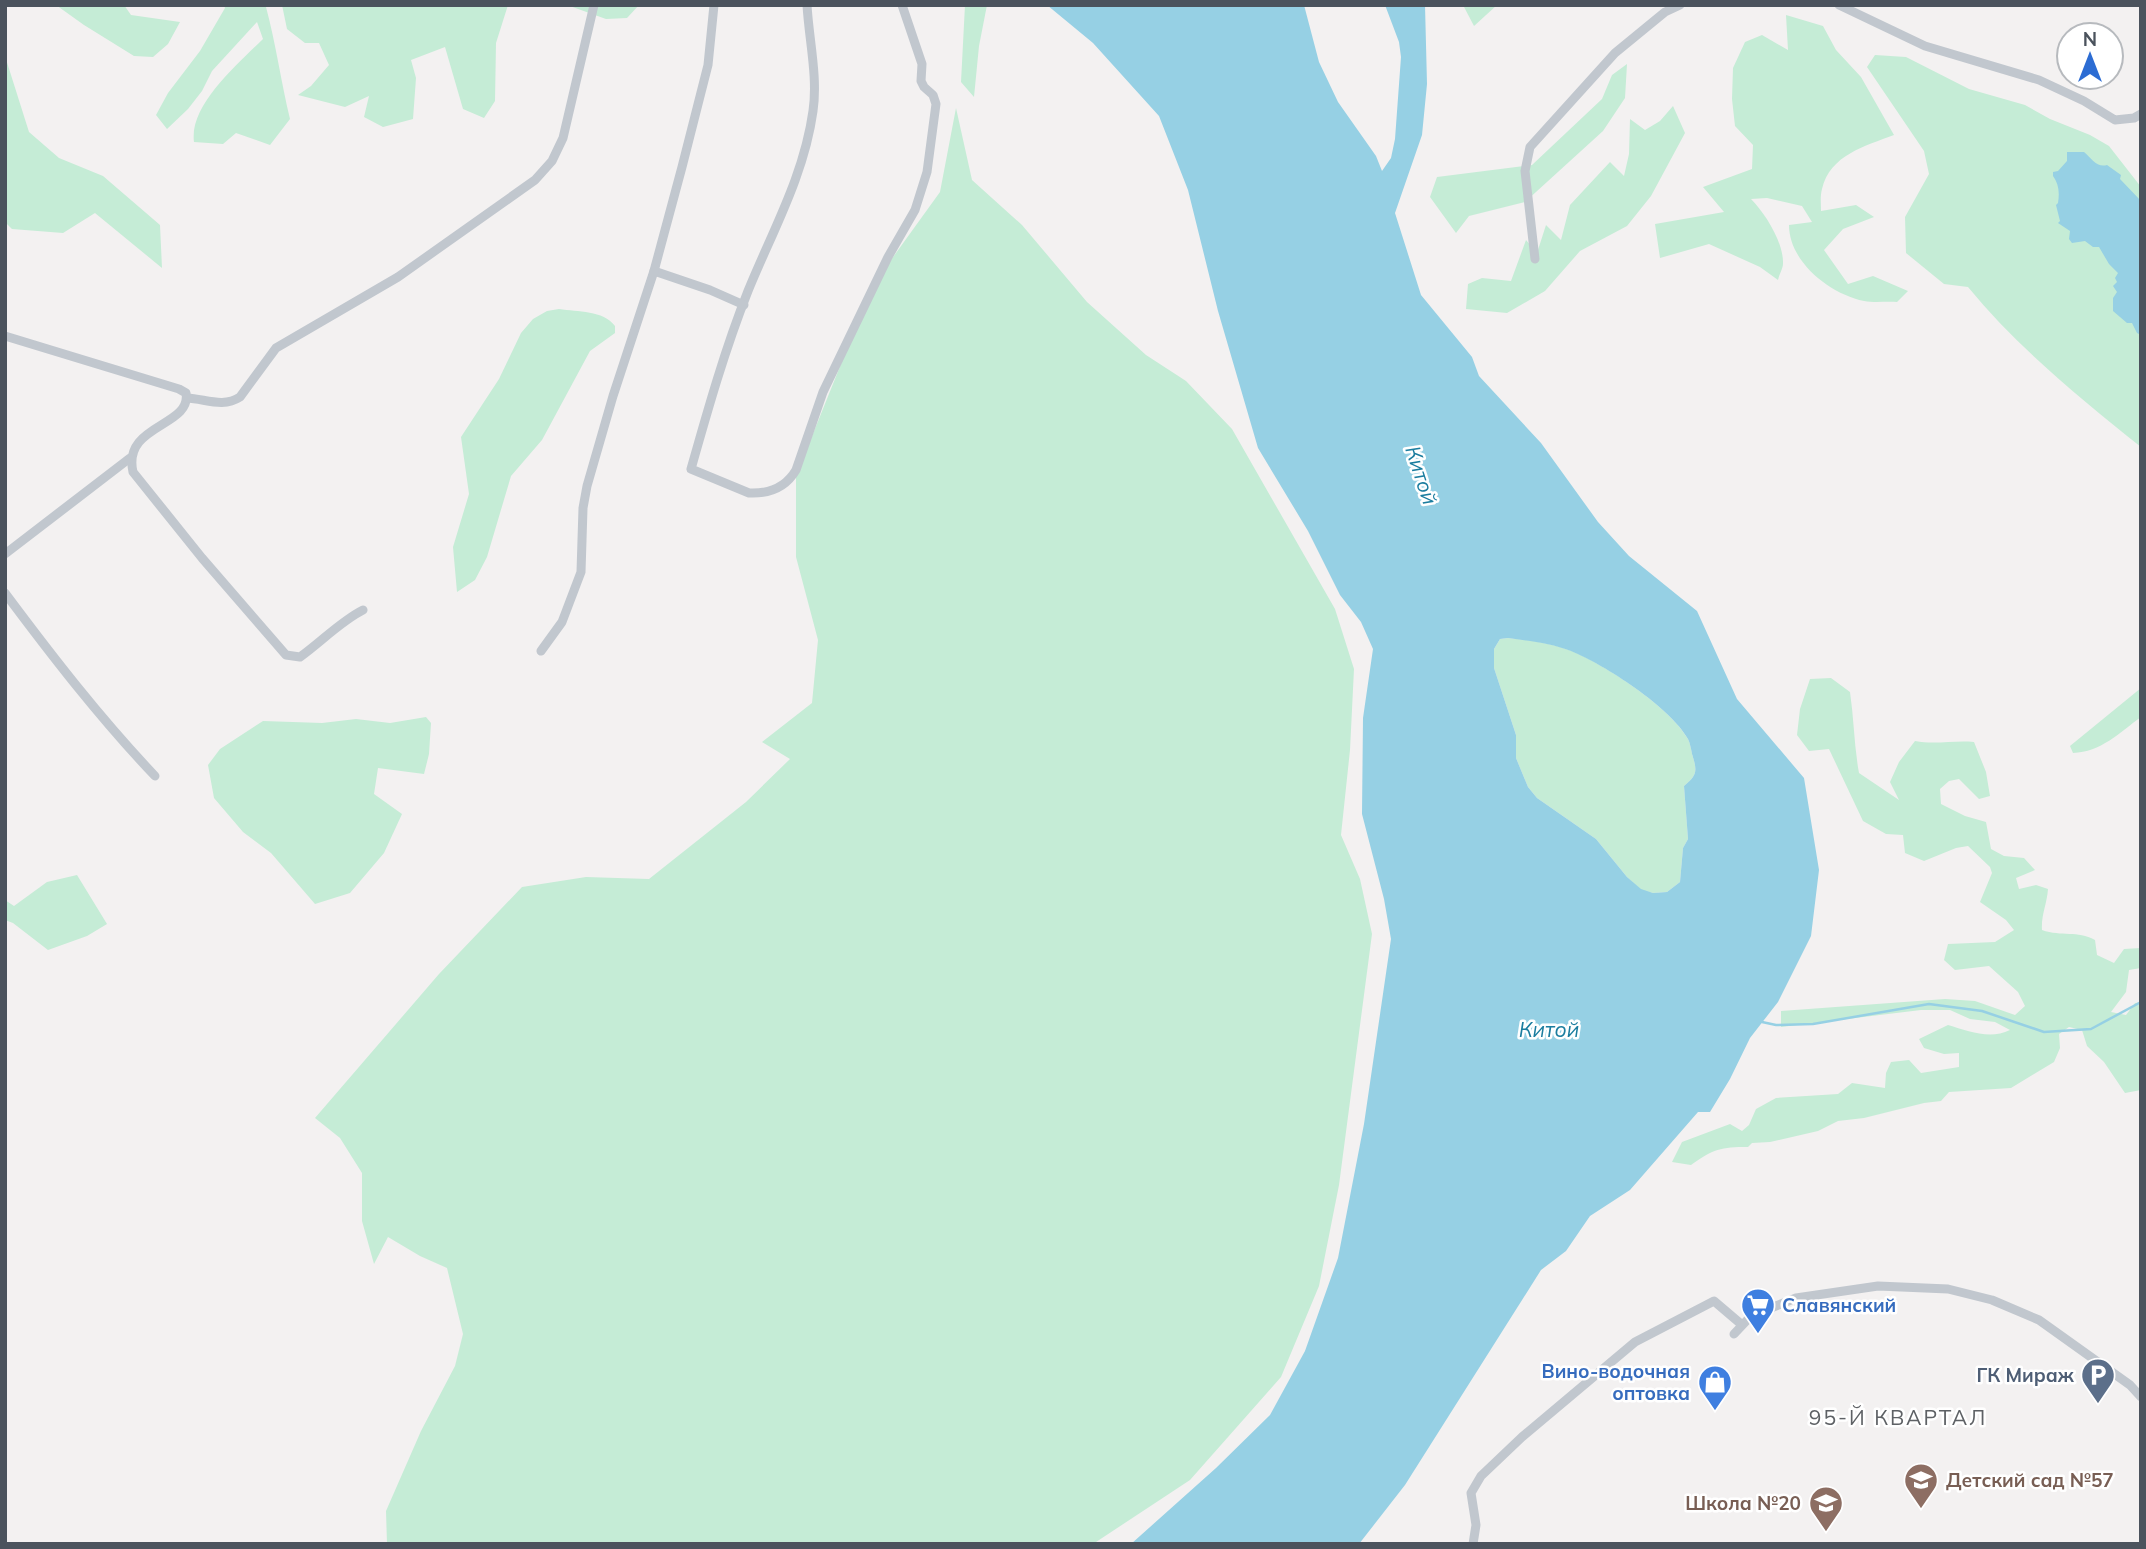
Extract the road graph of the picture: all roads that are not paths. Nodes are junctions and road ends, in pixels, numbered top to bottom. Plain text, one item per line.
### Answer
1 (594, 5) edge
2 (715, 5) edge
3 (807, 5) edge
4 (902, 5) edge
5 (1680, 5) edge
6 (1839, 5) edge
7 (2141, 114) edge
8 (1535, 259) dead end
9 (654, 271) junction
10 (744, 305) junction
11 (5, 336) edge
12 (187, 398) junction
13 (130, 458) junction
14 (5, 554) edge
15 (5, 593) edge
16 (363, 610) dead end
17 (541, 651) dead end
18 (155, 776) dead end
19 (1741, 1324) junction
20 (1734, 1334) dead end
21 (2141, 1396) edge
22 (1474, 1544) edge

1 - 12 street
2 - 9 street
3 - 10 street
4 - 10 street
5 - 8 street
6 - 7 street
9 - 10 street
9 - 17 street
11 - 12 street
12 - 13 street
13 - 14 street
13 - 16 street
15 - 18 street
19 - 20 street
19 - 21 street
19 - 22 street

